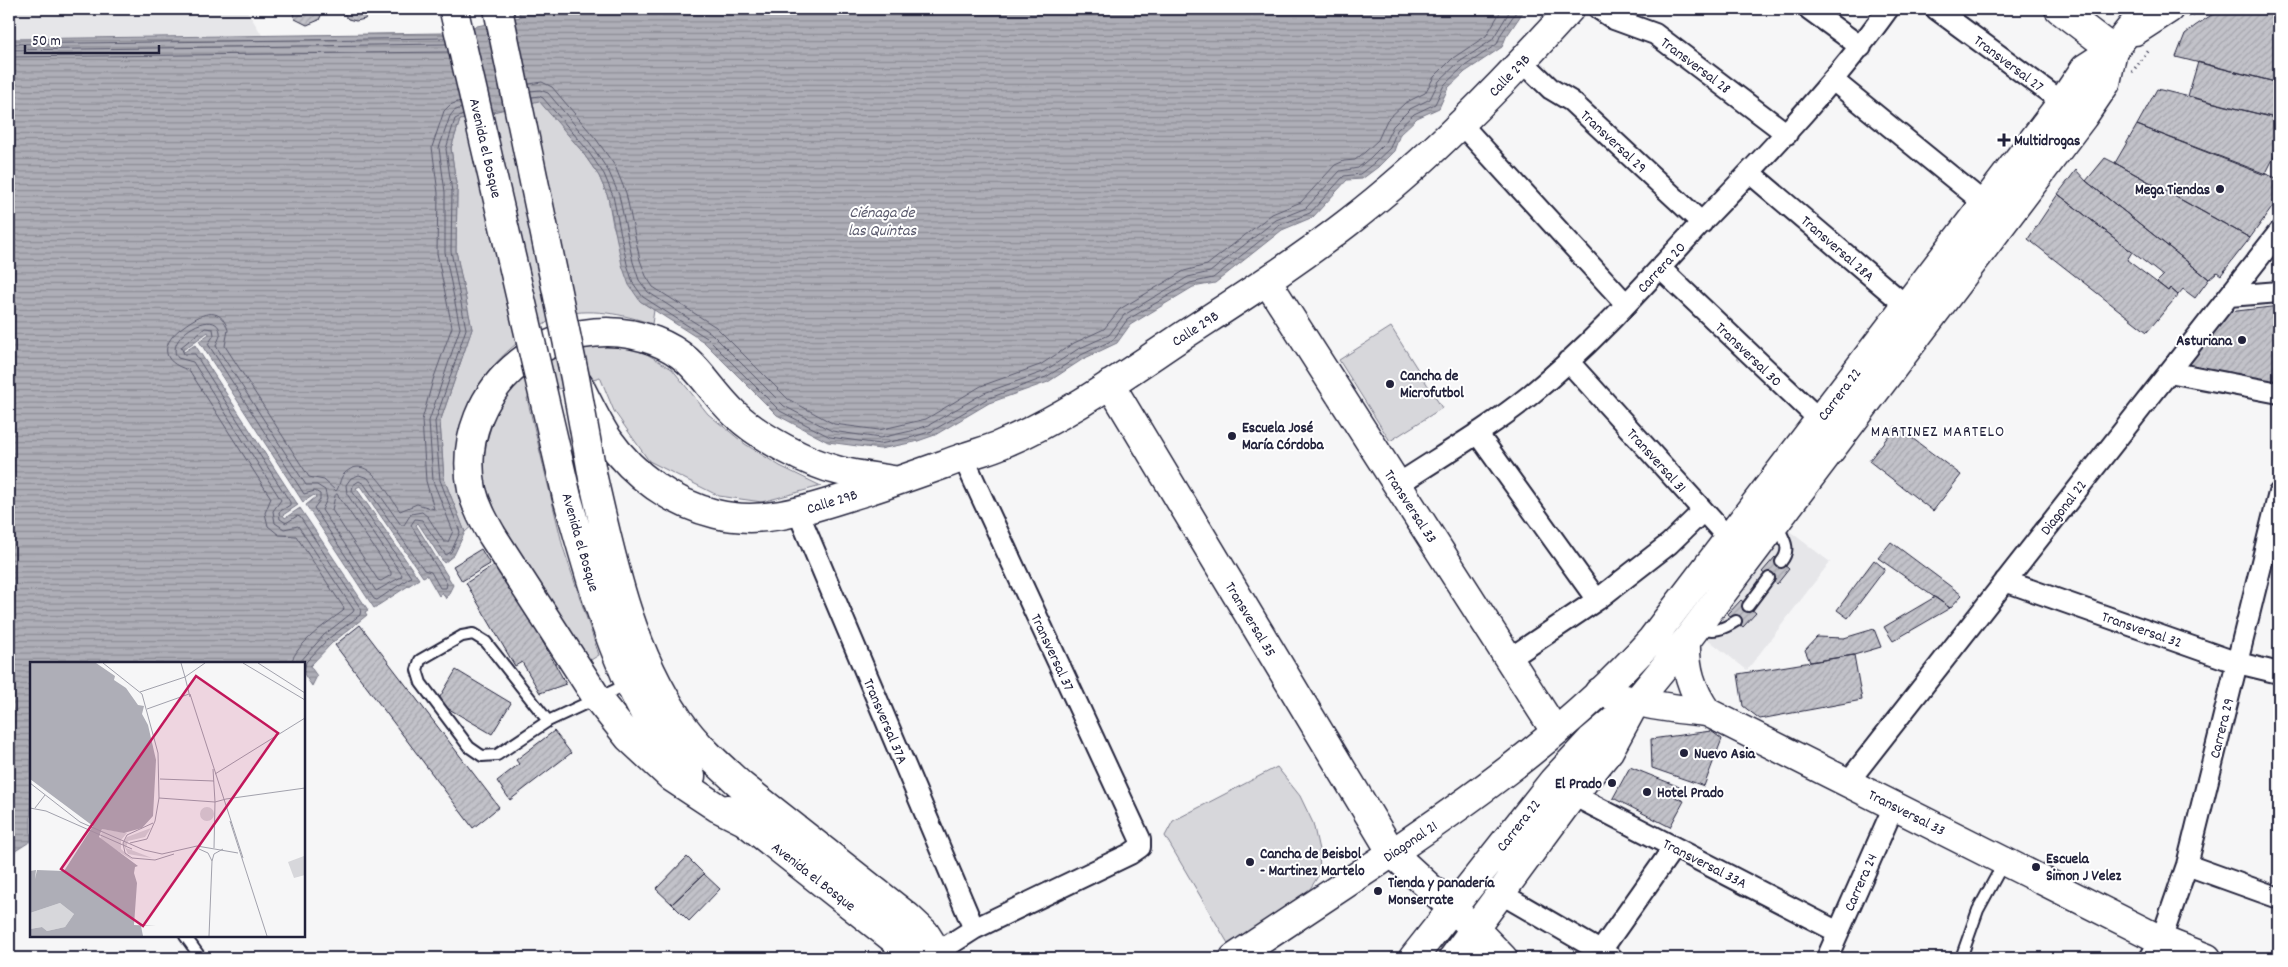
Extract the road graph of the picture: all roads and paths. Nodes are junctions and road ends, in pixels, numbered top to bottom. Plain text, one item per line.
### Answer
1 (498, 9) edge
2 (1570, 9) edge
3 (1599, 9) edge
4 (1809, 9) edge
5 (1888, 9) edge
6 (1936, 9) edge
7 (2059, 9) edge
8 (2146, 9) edge
9 (2169, 9) edge
10 (454, 10) edge
11 (1861, 48) junction
12 (2113, 50) junction
13 (1523, 62) junction
14 (1834, 81) junction
15 (2073, 110) junction
16 (1461, 124) junction
17 (1787, 134) junction
18 (1750, 173) junction
19 (1995, 211) junction
20 (1702, 223) junction
21 (2279, 232) edge
22 (1660, 268) junction
23 (1267, 281) junction
24 (2279, 292) edge
25 (2229, 296) junction
26 (1626, 304) junction
27 (1916, 315) junction
28 (1568, 362) junction
29 (2169, 372) junction
30 (575, 378) junction
31 (1110, 384) junction
32 (2279, 393) edge
33 (1829, 429) junction
34 (1477, 433) junction
35 (963, 457) junction
36 (899, 481) junction
37 (1397, 485) junction
38 (2279, 493) edge
39 (1703, 511) junction
40 (798, 512) junction
41 (1775, 522) junction
42 (1728, 539) junction
43 (1747, 559) junction
44 (1781, 562) dead end
45 (1769, 578) dead end
46 (2005, 581) junction
47 (1597, 600) junction
48 (1748, 606) dead end
49 (1736, 621) dead end
50 (1690, 634) junction
51 (1509, 659) junction
52 (2238, 663) junction
53 (2279, 673) edge
54 (628, 684) junction
55 (1599, 692) junction
56 (597, 698) junction
57 (1635, 703) junction
58 (1707, 712) junction
59 (548, 721) junction
60 (1555, 731) junction
61 (1848, 782) junction
62 (1563, 788) junction
63 (1894, 806) junction
64 (744, 821) junction
65 (1674, 847) junction
66 (1392, 853) junction
67 (2005, 861) junction
68 (2187, 864) junction
69 (1500, 893) junction
70 (2279, 898) edge
71 (1453, 908) junction
72 (974, 929) junction
73 (1475, 929) junction
74 (1838, 932) junction
75 (187, 937) edge
76 (2156, 949) edge
77 (1606, 955) edge
78 (930, 956) edge
79 (201, 958) edge
80 (1234, 958) edge
81 (1413, 958) edge
82 (1453, 958) edge
83 (1503, 958) edge
84 (1827, 958) edge
85 (1962, 958) edge
86 (2207, 958) edge

1 - 30 main road, Avenida el Bosque, bridge
2 - 13 main road, Calle 29B
3 - 17 street, Transversal 28
4 - 11 street
5 - 11 street, Carrera 20
6 - 15 street, Transversal 27
7 - 12 main road
8 - 12 main road, Carrera 22
9 - 12 main road
10 - 54 main road, Avenida el Bosque, bridge
11 - 14 street, Carrera 20
12 - 15 main road, Carrera 22
13 - 16 main road, Calle 29B
13 - 20 street, Transversal 29
14 - 17 street, Carrera 20
14 - 19 street
15 - 19 main road, Carrera 22
16 - 23 main road, Calle 29B
16 - 26 street
17 - 18 street, Carrera 20
18 - 20 street, Carrera 20
18 - 27 street, Transversal 28A
19 - 27 main road, Carrera 22
20 - 22 street, Carrera 20
21 - 25 street, Diagonal 22
22 - 26 street, Carrera 20
22 - 33 street, Transversal 30
23 - 31 main road, Calle 29B
23 - 37 main road, Transversal 33
24 - 25 street
25 - 29 street, Diagonal 22
26 - 28 street, Carrera 20
27 - 33 main road, Carrera 22
28 - 34 street, Carrera 20
28 - 39 street, Transversal 31
29 - 32 street
29 - 46 street, Diagonal 22
30 - 40 main road, Calle 29B
30 - 78 main road, Avenida el Bosque, bridge
31 - 35 main road, Calle 29B
31 - 66 main road, Transversal 35
33 - 41 main road, Carrera 22
33 - 42 main road, Carrera 22
34 - 37 street, Carrera 20
34 - 47 street
35 - 36 main road, Calle 29B
35 - 72 street, Transversal 37
36 - 40 main road, Calle 29B
36 - 56 main road
37 - 51 main road, Transversal 33
38 - 52 street, Carrera 29
39 - 42 street, Transversal 31
39 - 47 street
40 - 72 street, Transversal 37A
41 - 43 main road, Carrera 22
41 - 44 lane
42 - 43 street, Transversal 31
42 - 55 main road, Carrera 22
43 - 50 main road, Carrera 22
45 - 48 lane
46 - 52 street, Transversal 32
46 - 61 street, Diagonal 22
47 - 51 street
49 - 50 lane
50 - 57 main road, Carrera 22
50 - 58 main road
51 - 60 main road, Transversal 33
52 - 53 street, Transversal 32
52 - 68 street, Carrera 29
54 - 56 lane
54 - 64 main road, Avenida el Bosque
55 - 57 main road, Transversal 33
55 - 60 main road, Carrera 22
56 - 59 lane
56 - 64 main road
57 - 58 main road, Transversal 33
57 - 62 main road, Carrera 22
58 - 61 main road, Transversal 33
59 - 59 lane
60 - 62 main road
60 - 66 main road, Diagonal 21
61 - 63 main road, Transversal 33
62 - 65 street, Transversal 33A
62 - 69 main road, Carrera 22
62 - 71 main road, Carrera 22
63 - 67 main road, Transversal 33
63 - 74 street, Carrera 24
64 - 78 main road, Avenida el Bosque
65 - 74 street, Transversal 33A
65 - 77 street
66 - 71 main road, Transversal 35
66 - 80 main road, Diagonal 21
67 - 76 main road, Transversal 33
67 - 85 lane
68 - 70 street
68 - 76 street, Carrera 29
69 - 73 main road, Carrera 22
69 - 77 street
71 - 73 main road, Transversal 35
71 - 81 main road, Carrera 22
72 - 78 street
73 - 82 main road, Carrera 22
73 - 83 main road, Transversal 35
74 - 84 street, Carrera 24
75 - 79 lane
76 - 86 main road, Transversal 33

